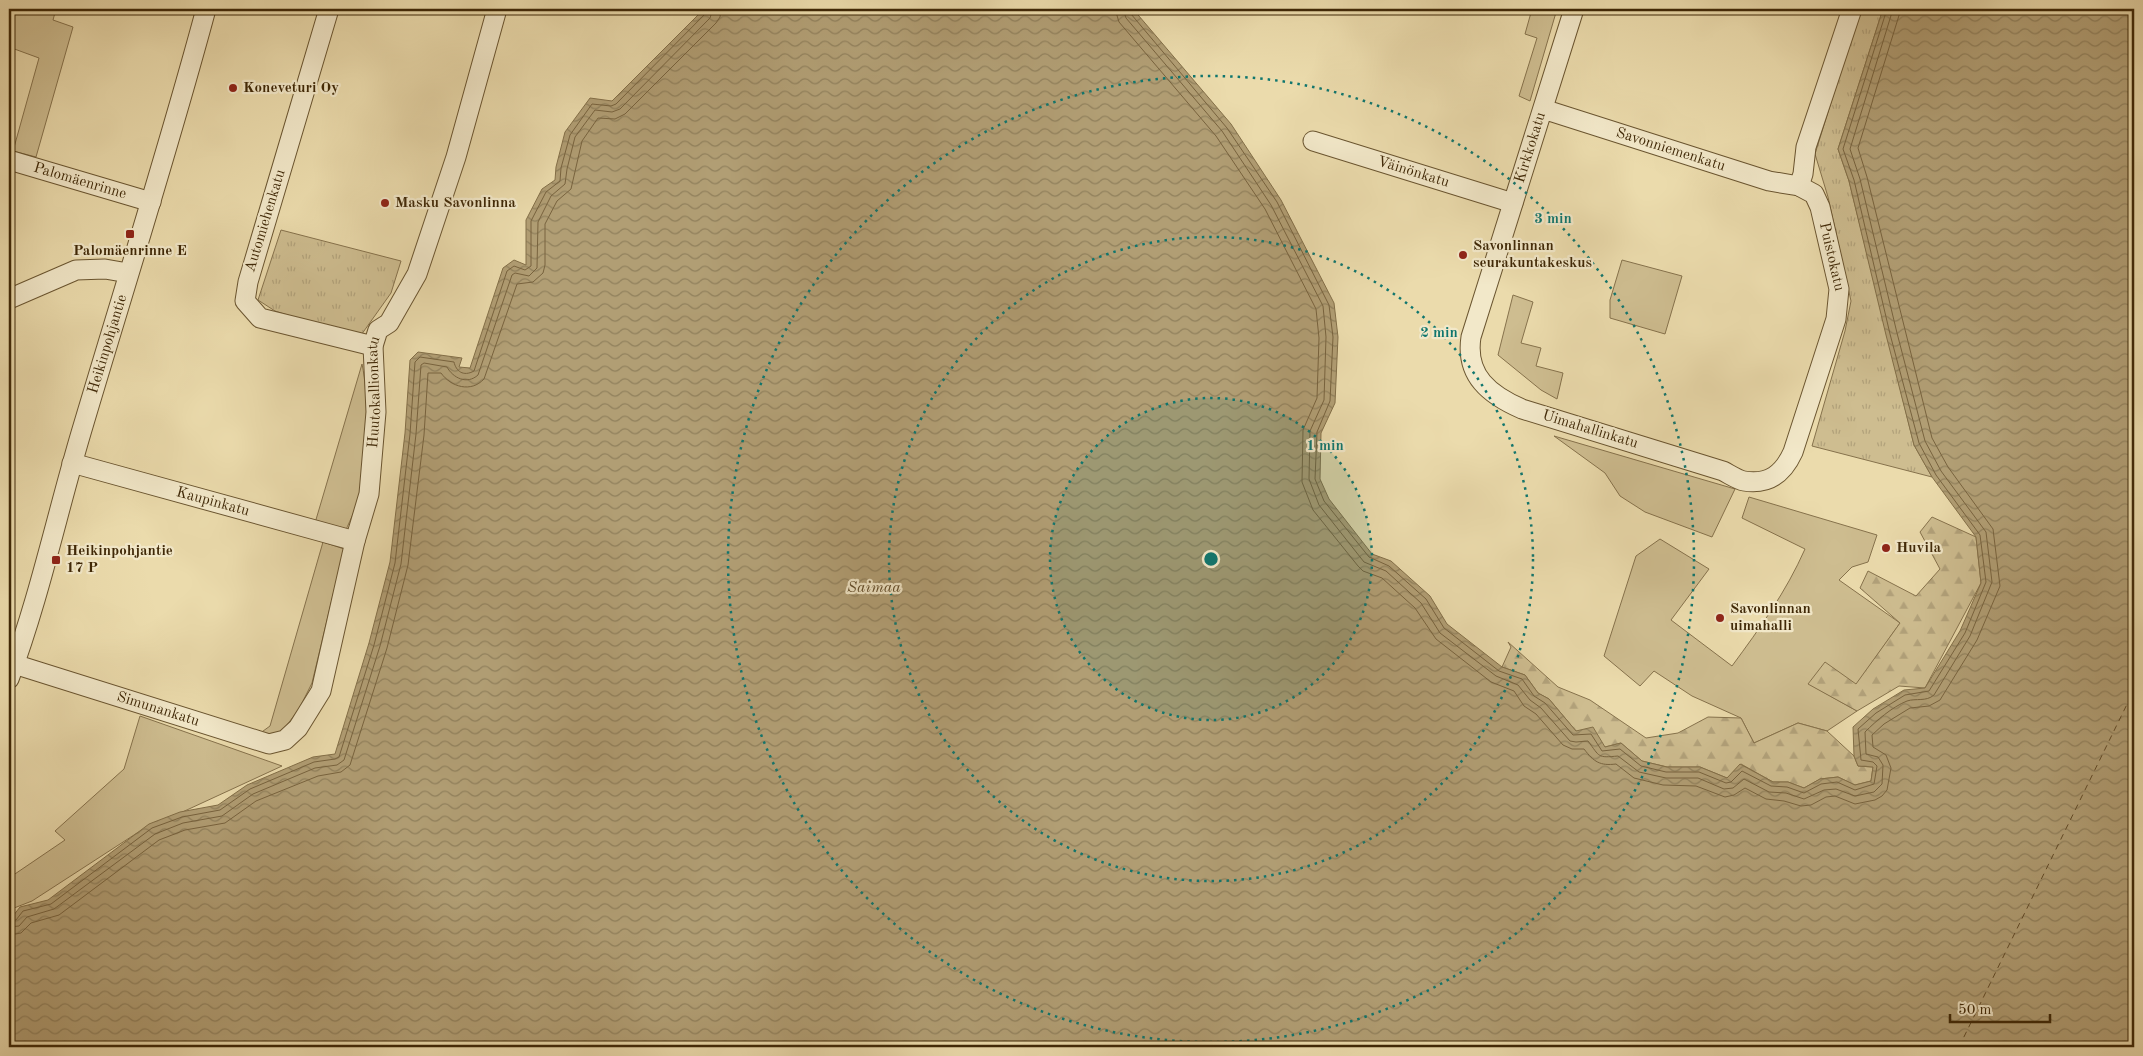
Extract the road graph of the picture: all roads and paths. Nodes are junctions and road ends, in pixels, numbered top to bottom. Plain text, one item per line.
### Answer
1 (206, 9) edge
2 (329, 9) edge
3 (497, 9) edge
4 (1574, 9) edge
5 (1852, 9) edge
6 (1543, 109) junction
7 (1313, 141) dead end
8 (9, 160) edge
9 (1799, 186) junction
10 (152, 202) junction
11 (1514, 203) junction
12 (128, 274) junction
13 (9, 299) edge
14 (1470, 345) joint
15 (373, 346) junction
16 (72, 463) junction
17 (1742, 481) joint
18 (355, 541) junction
19 (12, 672) edge
20 (298, 728) joint

1 - 10 street, Heikinpohjantie
2 - 15 street, Automiehenkatu
3 - 15 street, Huutokallionkatu
4 - 6 street, Kirkkokatu
5 - 9 street
6 - 9 street, Savonniemenkatu
6 - 11 street, Kirkkokatu
7 - 11 street, Väinönkatu
8 - 10 street, Palomäenrinne
9 - 17 street, Puistokatu
10 - 12 street, Heikinpohjantie
11 - 14 street, Kirkkokatu
12 - 13 street
12 - 16 street, Heikinpohjantie
14 - 17 street, Uimahallinkatu
15 - 18 street, Huutokallionkatu
16 - 18 street, Kaupinkatu
16 - 19 street, Heikinpohjantie
18 - 20 street, Huutokallionkatu
19 - 20 street, Simunankatu

